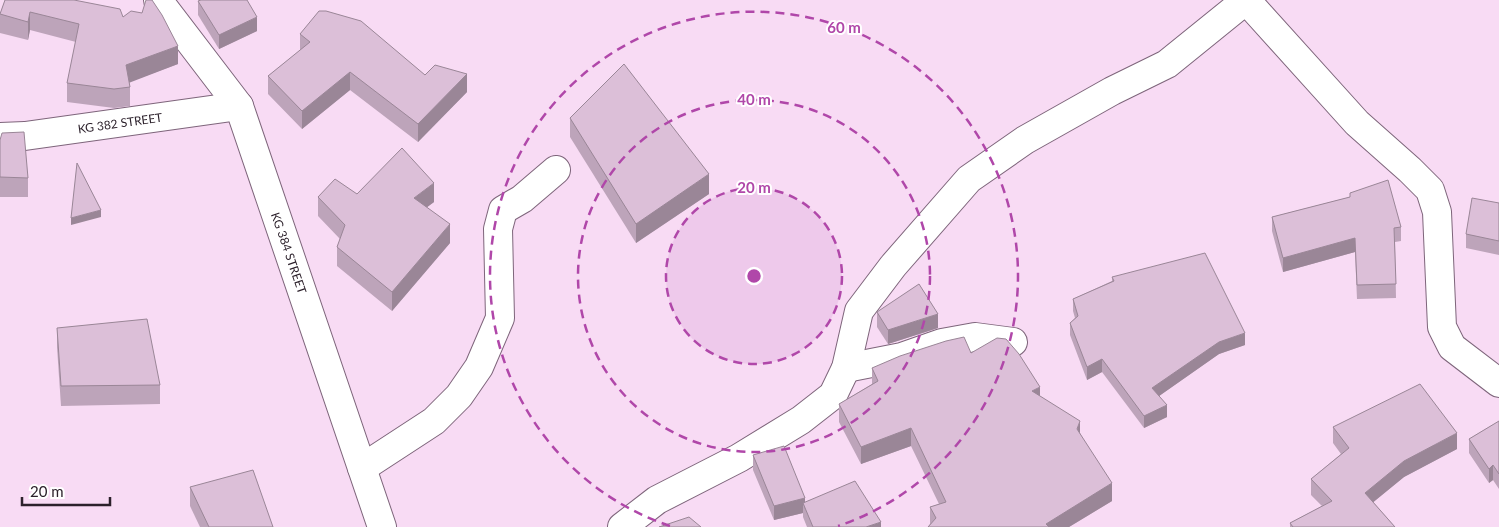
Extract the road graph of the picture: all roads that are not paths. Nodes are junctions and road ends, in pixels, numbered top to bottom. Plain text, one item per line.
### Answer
1 (158, 0) edge
2 (1246, 0) edge
3 (239, 106) junction
4 (0, 138) edge
5 (556, 170) dead end
6 (1012, 342) dead end
7 (846, 368) junction
8 (1499, 383) edge
9 (362, 468) junction
10 (382, 527) edge
11 (622, 527) edge

1 - 3 street, KG 384 STREET
2 - 7 street
2 - 8 street
3 - 4 street, KG 382 STREET
3 - 9 street, KG 384 STREET
5 - 9 street
6 - 7 street
7 - 11 street
9 - 10 street, KG 384 STREET

